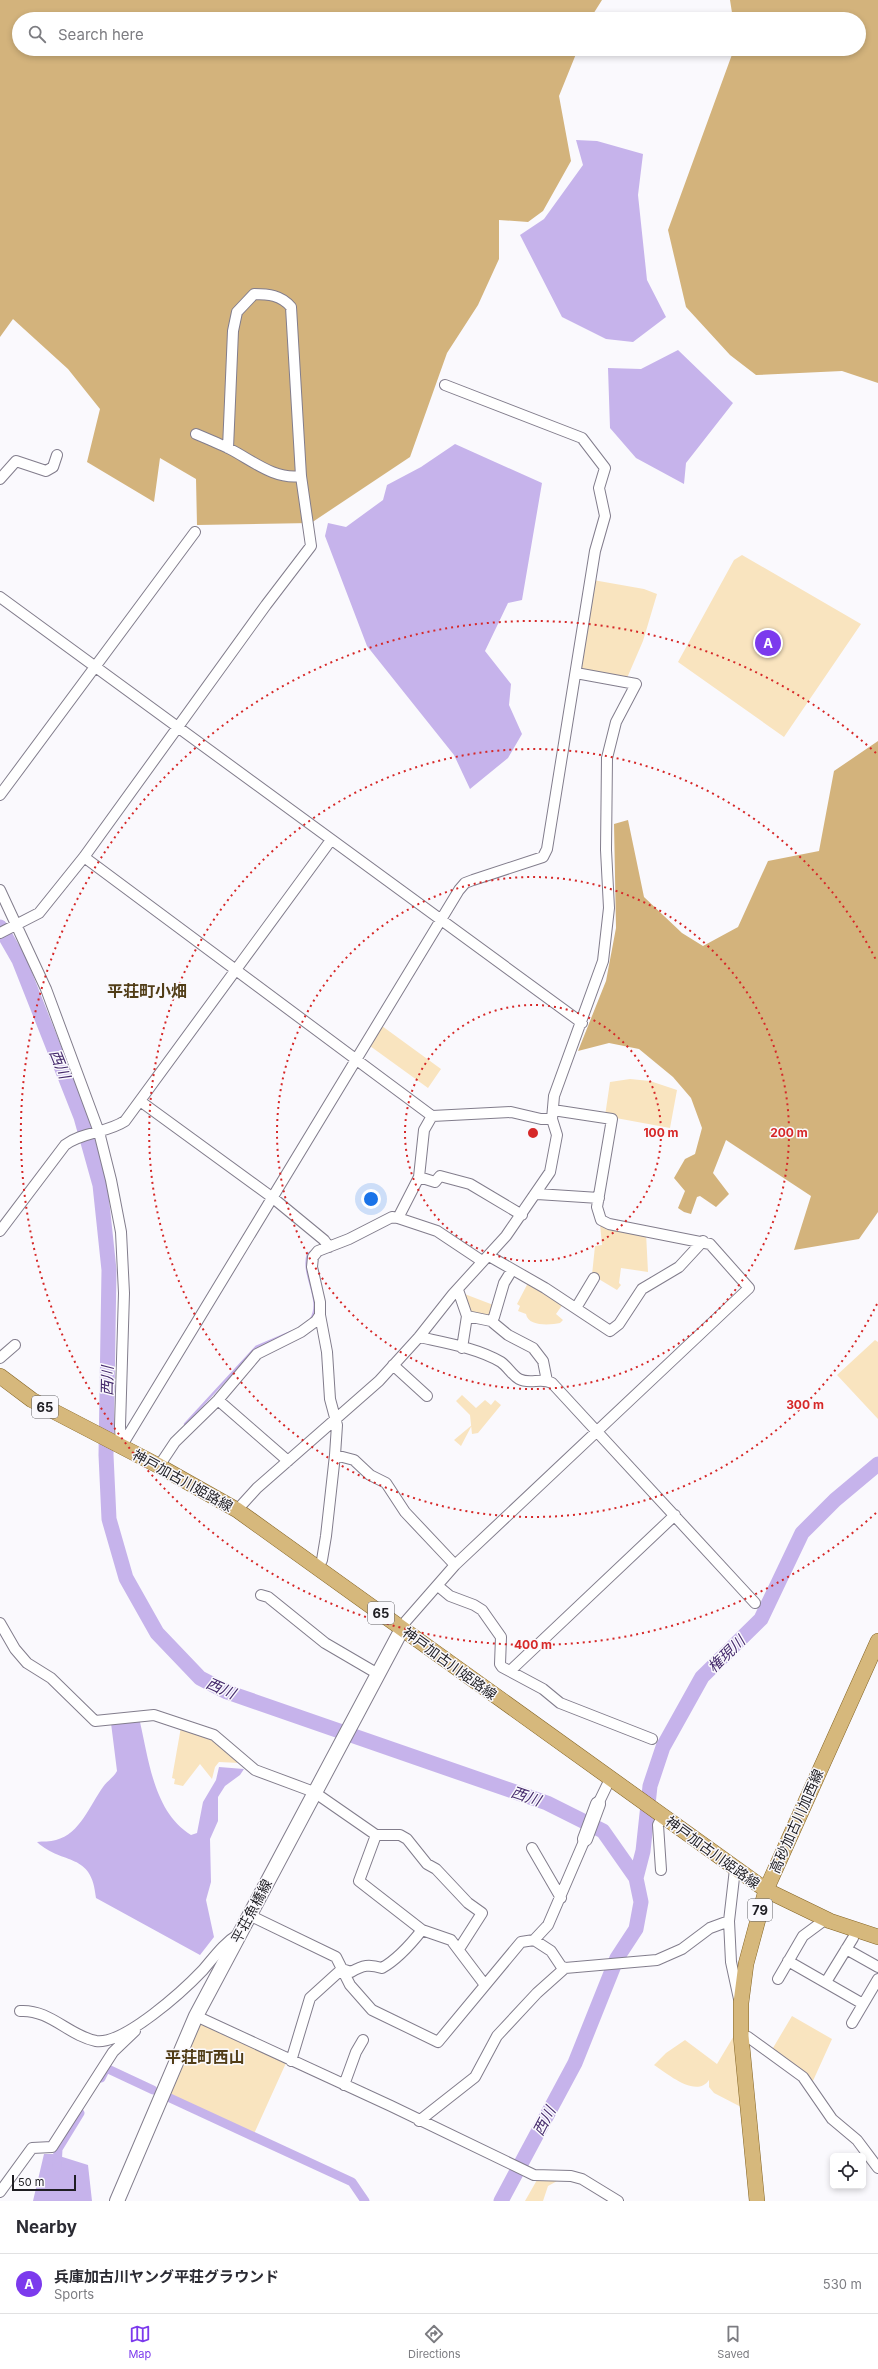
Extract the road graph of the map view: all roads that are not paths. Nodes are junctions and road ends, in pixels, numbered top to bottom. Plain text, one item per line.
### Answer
1 (445, 385) dead end
2 (196, 434) dead end
3 (228, 448) junction
4 (56, 455) dead end
5 (302, 476) junction
6 (0, 480) edge
7 (195, 532) dead end
8 (0, 597) edge
9 (96, 666) junction
10 (576, 673) junction
11 (177, 728) junction
12 (0, 796) edge
13 (331, 840) junction
14 (84, 857) junction
15 (0, 890) edge
16 (441, 920) junction
17 (17, 925) junction
18 (0, 933) edge
19 (236, 969) junction
20 (582, 1022) junction
21 (357, 1059) junction
22 (140, 1101) junction
23 (552, 1114) junction
24 (432, 1116) junction
25 (99, 1132) junction
26 (419, 1177) junction
27 (537, 1194) junction
28 (272, 1198) junction
29 (599, 1198) junction
30 (522, 1215) junction
31 (398, 1218) junction
32 (0, 1231) edge
33 (703, 1241) junction
34 (329, 1247) junction
35 (485, 1258) junction
36 (512, 1270) junction
37 (594, 1278) dead end
38 (458, 1290) junction
39 (576, 1308) junction
40 (320, 1315) junction
41 (467, 1316) junction
42 (491, 1321) junction
43 (419, 1337) junction
44 (15, 1345) dead end
45 (462, 1348) junction
46 (0, 1358) edge
47 (393, 1365) junction
48 (0, 1376) edge
49 (547, 1380) junction
50 (427, 1396) dead end
51 (218, 1400) junction
52 (336, 1418) junction
53 (597, 1432) junction
54 (119, 1445) junction
55 (335, 1455) junction
56 (288, 1461) junction
57 (159, 1466) junction
58 (237, 1510) junction
59 (675, 1515) junction
60 (455, 1565) junction
61 (318, 1567) junction
62 (438, 1586) junction
63 (261, 1595) dead end
64 (755, 1603) dead end
65 (0, 1623) edge
66 (402, 1629) junction
67 (878, 1641) edge
68 (510, 1671) junction
69 (378, 1674) junction
70 (652, 1739) dead end
71 (611, 1777) junction
72 (314, 1792) junction
73 (597, 1806) joint
74 (661, 1814) junction
75 (376, 1835) junction
76 (585, 1838) joint
77 (532, 1848) dead end
78 (734, 1869) junction
79 (661, 1870) dead end
80 (766, 1890) junction
81 (561, 1898) junction
82 (249, 1915) junction
83 (826, 1919) junction
84 (729, 1921) junction
85 (422, 1930) junction
86 (240, 1933) junction
87 (878, 1937) edge
88 (853, 1938) dead end
89 (534, 1940) junction
90 (459, 1949) junction
91 (846, 1949) junction
92 (788, 1961) junction
93 (878, 1967) edge
94 (565, 1968) junction
95 (342, 1969) junction
96 (778, 1979) dead end
97 (878, 1979) edge
98 (826, 1982) junction
99 (485, 1984) junction
100 (740, 2003) junction
101 (863, 2004) junction
102 (20, 2011) dead end
103 (196, 2016) junction
104 (852, 2023) dead end
105 (137, 2027) junction
106 (741, 2036) junction
107 (363, 2040) dead end
108 (291, 2061) junction
109 (344, 2085) junction
110 (420, 2121) junction
111 (878, 2168) edge
112 (0, 2192) edge
113 (116, 2201) edge
114 (618, 2201) edge
115 (758, 2201) edge

1 - 10 street
2 - 3 street
3 - 5 street
3 - 5 street
4 - 6 street
5 - 11 street
7 - 9 street
8 - 9 street
9 - 11 street
9 - 12 street
10 - 16 street
10 - 20 street
11 - 13 street
11 - 14 street
13 - 16 street
13 - 19 street
14 - 17 street
14 - 19 street
15 - 17 street
16 - 20 street
16 - 21 street
17 - 18 street
17 - 25 street
19 - 21 street
19 - 22 street
20 - 23 street
21 - 24 street
21 - 28 street
22 - 25 street
22 - 28 street
23 - 24 street
23 - 27 street
23 - 29 street
24 - 26 street
25 - 32 street
25 - 54 street
26 - 30 street
26 - 31 street
27 - 29 street
27 - 30 street
28 - 34 street
28 - 54 street
29 - 33 street
30 - 35 street
31 - 34 street
31 - 35 street
33 - 39 street
33 - 53 street
34 - 40 street
35 - 36 street
35 - 38 street
36 - 39 street
36 - 42 street
37 - 39 street
38 - 41 street
38 - 43 street
40 - 51 street
40 - 52 street
41 - 42 street
41 - 45 street
42 - 49 street
43 - 45 street
43 - 47 street
44 - 46 street
45 - 49 street
47 - 50 street
47 - 52 street
48 - 54 main road, 神戸加古川姫路線 / 65
49 - 53 street
51 - 56 street
51 - 57 street
52 - 55 street
52 - 56 street
53 - 59 street
53 - 60 street
54 - 57 main road, 神戸加古川姫路線 / 65
55 - 60 street
55 - 61 street
56 - 58 street
57 - 58 main road, 神戸加古川姫路線 / 65
58 - 61 main road, 神戸加古川姫路線 / 65
59 - 64 street
59 - 68 street
60 - 62 street
61 - 66 main road, 神戸加古川姫路線 / 65
62 - 66 street
62 - 68 street
63 - 69 street
65 - 72 street
66 - 69 main road, 平荘魚橋線
66 - 71 main road, 神戸加古川姫路線 / 65
67 - 80 main road, 高砂加古川加西線 / 79
68 - 70 street
69 - 72 main road, 平荘魚橋線
71 - 73 street
71 - 74 main road, 神戸加古川姫路線 / 65
72 - 75 street
72 - 82 main road, 平荘魚橋線
73 - 76 main road
74 - 78 main road, 神戸加古川姫路線 / 65
74 - 79 street
75 - 85 street
75 - 90 street
76 - 81 street
77 - 81 street
78 - 80 main road, 神戸加古川姫路線 / 65
78 - 84 street
80 - 83 main road, 神戸加古川姫路線 / 65
80 - 100 main road, 高砂加古川加西線 / 79
81 - 89 street
82 - 86 main road, 平荘魚橋線
82 - 95 street
83 - 87 main road, 神戸加古川姫路線 / 65
83 - 92 street
84 - 94 street
84 - 100 street
85 - 90 street
85 - 95 street
86 - 103 main road, 平荘魚橋線
86 - 105 street
88 - 91 street
89 - 94 street
89 - 99 street
90 - 99 street
91 - 93 street
91 - 98 street
92 - 96 street
92 - 98 street
94 - 110 street
95 - 99 street
95 - 108 street
97 - 101 street
98 - 101 street
100 - 106 main road, 高砂加古川加西線 / 79
101 - 104 street
102 - 105 street
103 - 108 street
103 - 113 main road, 平荘魚橋線
105 - 112 street
106 - 111 street
106 - 115 main road, 高砂加古川加西線 / 79
107 - 109 street
108 - 109 street
109 - 110 street
110 - 114 street

